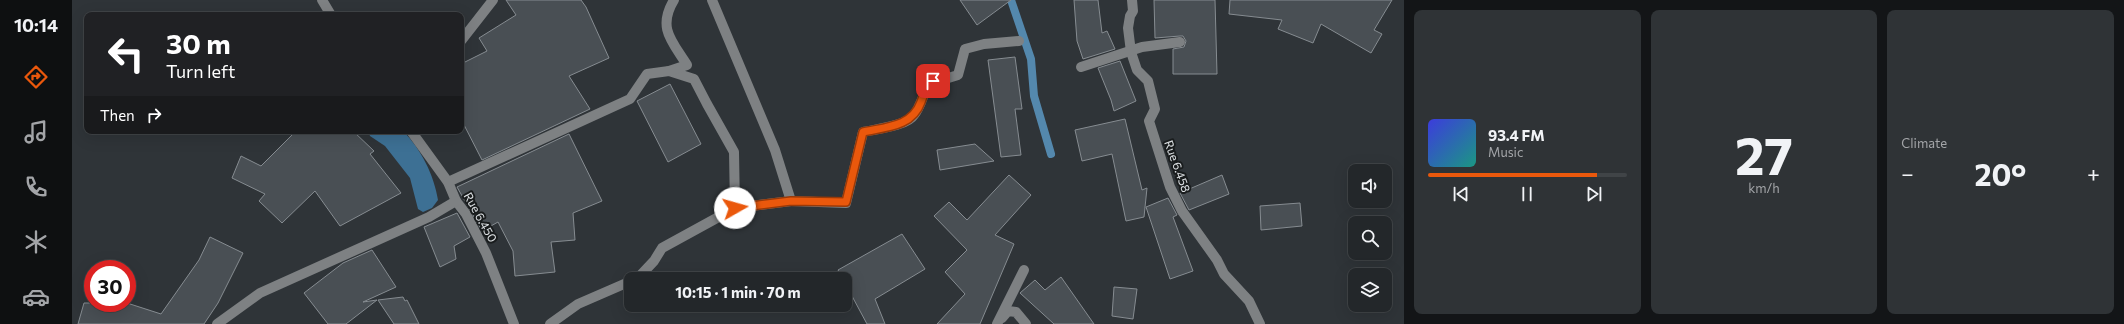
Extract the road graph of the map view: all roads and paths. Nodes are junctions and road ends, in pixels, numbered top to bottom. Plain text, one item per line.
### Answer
1 (322, 0) edge
2 (493, 0) edge
3 (674, 0) edge
4 (712, 0) edge
5 (1132, 0) edge
6 (329, 12) edge
7 (464, 37) edge
8 (1019, 41) dead end
9 (1180, 42) dead end
10 (1131, 52) junction
11 (1081, 67) dead end
12 (669, 72) junction
13 (413, 134) edge
14 (448, 182) junction
15 (456, 200) junction
16 (791, 201) junction
17 (735, 208) junction
18 (1024, 270) dead end
19 (643, 272) edge
20 (624, 284) edge
21 (999, 322) edge
22 (217, 324) edge
23 (514, 324) edge
24 (550, 324) edge
25 (1026, 324) edge
26 (1260, 324) edge

1 - 6 street
2 - 7 street
3 - 12 street
4 - 16 street
5 - 10 street, Rue 6.458
8 - 16 street
9 - 10 street
10 - 11 street
10 - 26 street, Rue 6.458
12 - 14 street
12 - 17 street
13 - 14 street, Rue 6.450
14 - 15 street, Rue 6.450
15 - 22 street
15 - 23 street, Rue 6.450
16 - 17 street
17 - 19 street
18 - 21 street
20 - 24 street
21 - 25 street

